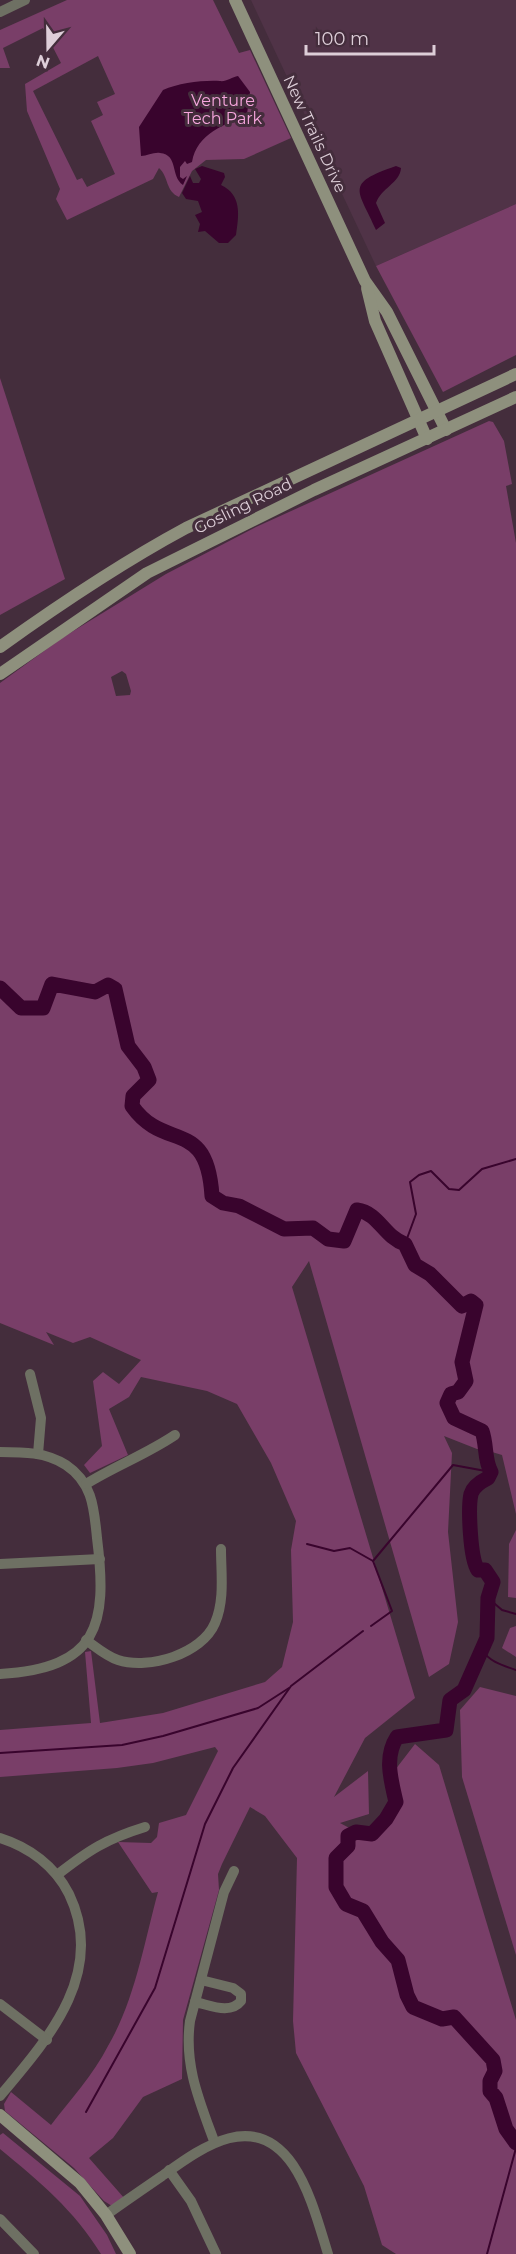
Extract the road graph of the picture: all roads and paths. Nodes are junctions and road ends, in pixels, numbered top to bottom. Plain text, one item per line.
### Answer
1 (25, 0) edge
2 (235, 0) edge
3 (0, 12) edge
4 (365, 281) junction
5 (516, 374) edge
6 (516, 397) edge
7 (437, 411) junction
8 (418, 420) junction
9 (446, 430) junction
10 (427, 439) junction
11 (0, 647) edge
12 (0, 674) edge
13 (30, 1374) dead end
14 (176, 1435) dead end
15 (0, 1452) edge
16 (38, 1454) junction
17 (86, 1484) junction
18 (220, 1549) dead end
19 (100, 1559) junction
20 (0, 1564) edge
21 (86, 1640) junction
22 (0, 1674) edge
23 (145, 1827) dead end
24 (0, 1838) edge
25 (234, 1871) dead end
26 (57, 1875) junction
27 (201, 1980) junction
28 (195, 2002) junction
29 (0, 2004) edge
30 (47, 2040) junction
31 (0, 2096) edge
32 (0, 2115) edge
33 (214, 2141) junction
34 (169, 2170) junction
35 (106, 2216) junction
36 (0, 2219) edge
37 (34, 2254) edge
38 (130, 2254) edge
39 (216, 2254) edge
40 (328, 2254) edge

1 - 3 street
2 - 4 main road, New Trails Drive
4 - 7 main road, New Trails Drive
4 - 8 main road, New Trails Drive
5 - 7 main road, Gosling Road
6 - 9 main road, Gosling Road
7 - 8 main road, Gosling Road
7 - 9 main road, New Trails Drive
8 - 10 main road, New Trails Drive
8 - 11 main road, Gosling Road
9 - 10 main road, Gosling Road
10 - 12 main road, Gosling Road
13 - 16 street
14 - 17 street
15 - 16 street
16 - 17 street
17 - 19 street
18 - 21 street
19 - 20 street
19 - 21 street
21 - 22 street
23 - 26 street
24 - 26 street
25 - 27 street
26 - 30 street
27 - 28 street
27 - 28 street
28 - 33 street
29 - 30 street
30 - 31 street
32 - 35 main road
33 - 34 street
33 - 40 street
34 - 35 street
34 - 39 street
35 - 38 main road
36 - 37 street

